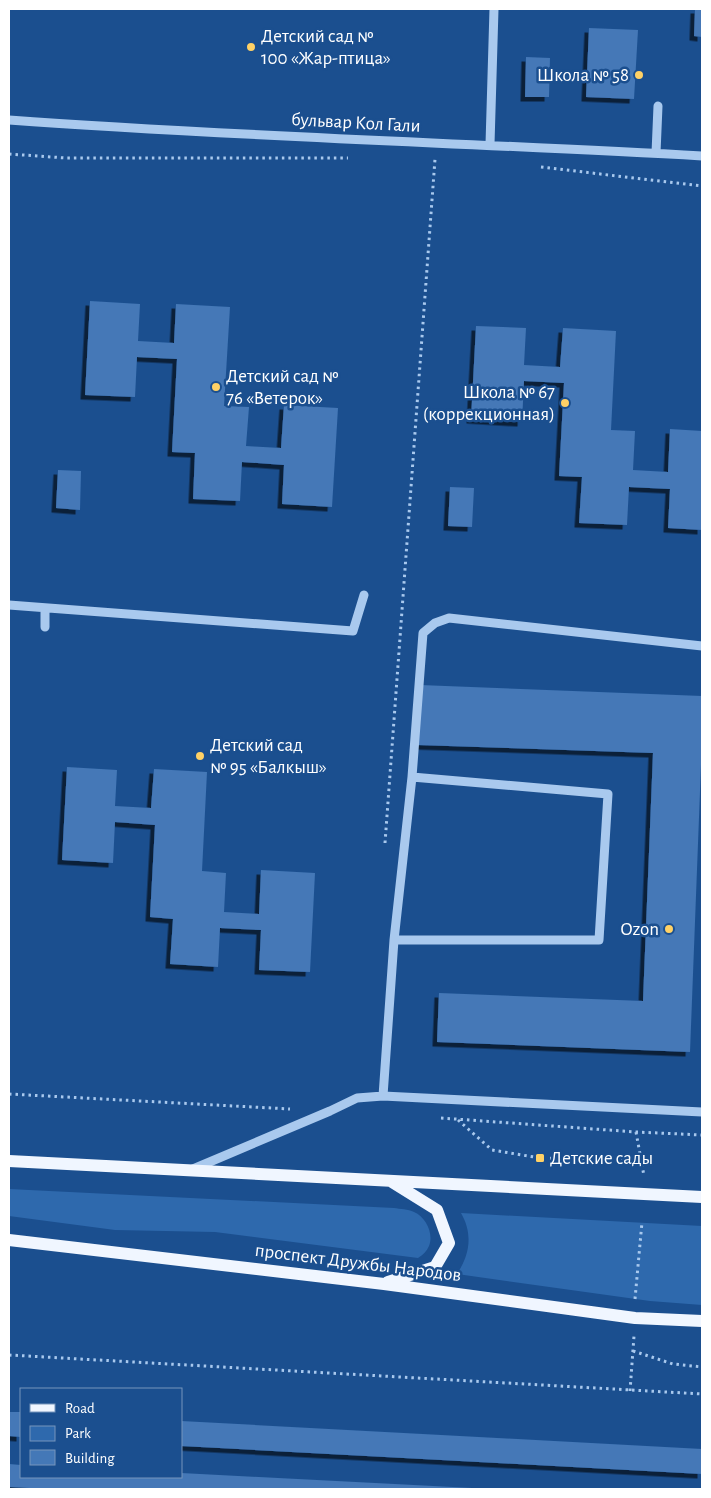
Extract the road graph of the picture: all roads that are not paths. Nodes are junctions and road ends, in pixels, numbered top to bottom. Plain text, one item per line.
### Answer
1 (494, 9) edge
2 (658, 106) dead end
3 (9, 120) edge
4 (490, 144) junction
5 (656, 153) junction
6 (702, 156) edge
7 (364, 595) dead end
8 (9, 605) edge
9 (45, 608) junction
10 (44, 627) dead end
11 (702, 646) edge
12 (412, 777) junction
13 (394, 940) junction
14 (383, 1096) junction
15 (702, 1112) edge
16 (9, 1161) edge
17 (190, 1170) junction
18 (390, 1181) junction
19 (702, 1197) edge
20 (9, 1240) edge
21 (384, 1284) junction
22 (702, 1321) edge

1 - 4 street
2 - 5 street
3 - 4 street, бульвар Кол Гали
4 - 5 street, бульвар Кол Гали
5 - 6 street, бульвар Кол Гали
7 - 9 street
8 - 9 street
9 - 10 street
11 - 12 street
12 - 13 street
12 - 13 street
13 - 14 street
14 - 15 street
14 - 17 street
16 - 17 main road
17 - 18 main road
18 - 19 main road
18 - 21 main road
20 - 21 main road, проспект Дружбы Народов
21 - 22 main road, проспект Дружбы Народов

